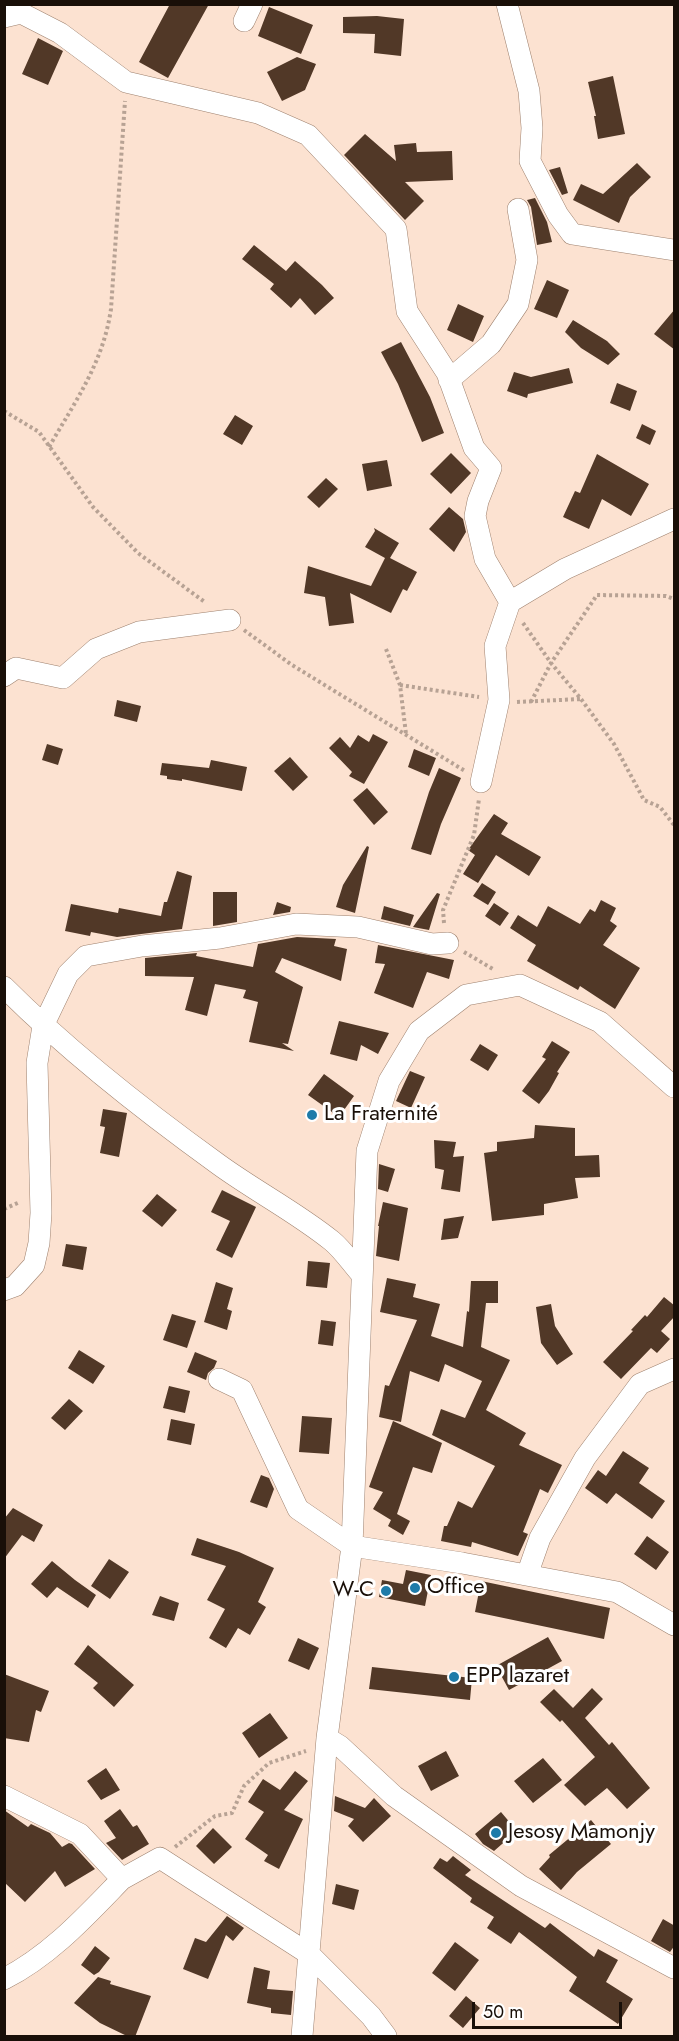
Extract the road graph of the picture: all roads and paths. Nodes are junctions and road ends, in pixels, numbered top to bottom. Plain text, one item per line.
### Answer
1 (507, 4) edge
2 (4, 16) edge
3 (126, 82) junction
4 (518, 209) dead end
5 (675, 250) edge
6 (449, 380) junction
7 (4, 411) edge
8 (50, 447) junction
9 (675, 519) edge
10 (675, 599) edge
11 (510, 602) junction
12 (230, 620) junction
13 (386, 649) dead end
14 (551, 663) junction
15 (4, 676) edge
16 (400, 685) junction
17 (581, 699) junction
18 (498, 700) junction
19 (531, 702) junction
20 (406, 735) junction
21 (482, 782) junction
22 (675, 825) edge
23 (448, 943) junction
24 (520, 985) junction
25 (4, 987) edge
26 (44, 1026) junction
27 (675, 1087) edge
28 (362, 1275) junction
29 (4, 1290) edge
30 (675, 1369) edge
31 (219, 1379) dead end
32 (352, 1546) junction
33 (527, 1575) junction
34 (675, 1625) edge
35 (327, 1737) junction
36 (4, 1796) edge
37 (160, 1858) junction
38 (122, 1879) junction
39 (309, 1954) junction
40 (675, 1968) edge
41 (4, 1979) edge
42 (302, 2037) edge
43 (386, 2037) edge

1 - 5 street
2 - 3 street
3 - 6 street
3 - 8 path
4 - 6 street
6 - 11 street
7 - 8 path
8 - 12 path
9 - 11 street
10 - 14 path
11 - 14 path
11 - 18 street
12 - 15 street
12 - 20 path
13 - 16 path
14 - 17 path
14 - 19 path
16 - 18 path
16 - 20 path
17 - 19 path
17 - 22 path
18 - 19 path
18 - 21 street
20 - 21 path
21 - 23 path
23 - 24 path
23 - 26 street
24 - 27 street
24 - 28 street
25 - 26 street
26 - 28 street
26 - 29 street
28 - 32 street
30 - 33 street
31 - 32 street
32 - 33 street
32 - 35 street
33 - 34 street
35 - 37 path
35 - 39 street
35 - 40 street
36 - 38 street
37 - 38 street
37 - 39 street
38 - 41 street
39 - 42 street
39 - 43 street

